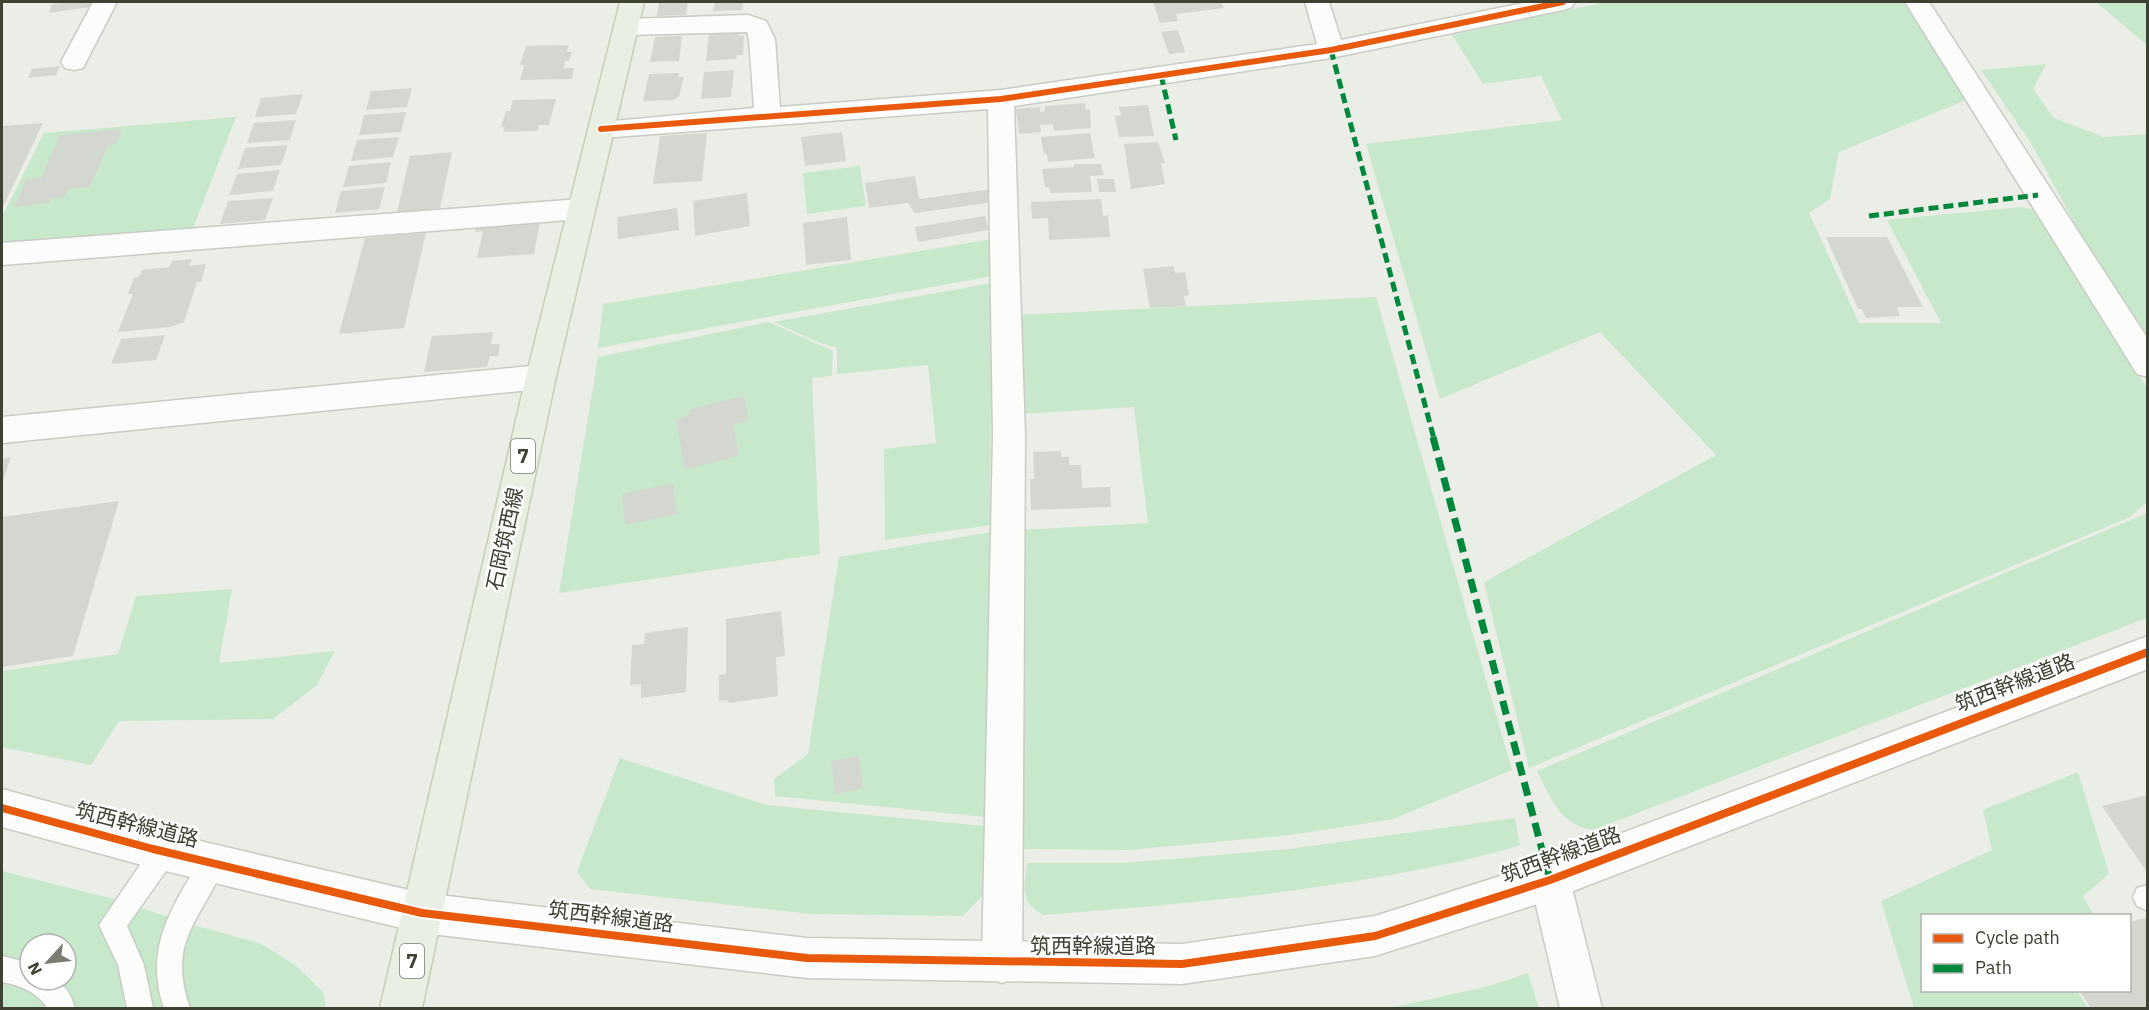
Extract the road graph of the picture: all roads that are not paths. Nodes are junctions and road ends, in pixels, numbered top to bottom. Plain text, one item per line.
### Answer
1 (105, 2) edge
2 (1317, 2) edge
3 (1563, 2) edge
4 (1917, 2) edge
5 (629, 14) edge
6 (1331, 50) junction
7 (74, 62) dead end
8 (1001, 99) junction
9 (768, 117) junction
10 (601, 129) junction
11 (581, 209) junction
12 (2, 254) edge
13 (2148, 365) edge
14 (541, 376) junction
15 (2, 430) edge
16 (2148, 652) edge
17 (2, 808) edge
18 (164, 852) junction
19 (213, 863) junction
20 (1550, 880) junction
21 (422, 913) junction
22 (1002, 963) junction
23 (2, 969) edge
24 (18, 972) edge
25 (52, 992) edge
26 (62, 1008) edge
27 (140, 1008) edge
28 (177, 1008) edge
29 (401, 1008) edge
30 (1581, 1008) edge

1 - 7 street
2 - 6 street
3 - 6 street
4 - 13 street
5 - 9 street
5 - 10 main road, 石岡筑西線 / 7
6 - 8 street
8 - 9 street
8 - 22 street
9 - 10 street
10 - 11 main road, 石岡筑西線 / 7
11 - 12 street
11 - 14 main road, 石岡筑西線 / 7
14 - 15 street
14 - 21 main road, 石岡筑西線 / 7
16 - 20 street, 筑西幹線道路
17 - 18 street, 筑西幹線道路
18 - 19 street, 筑西幹線道路
18 - 27 lane
19 - 21 street, 筑西幹線道路
19 - 28 lane
20 - 22 street, 筑西幹線道路
20 - 30 street
21 - 22 street, 筑西幹線道路
21 - 29 main road, 石岡筑西線 / 7
23 - 24 lane
25 - 26 lane

